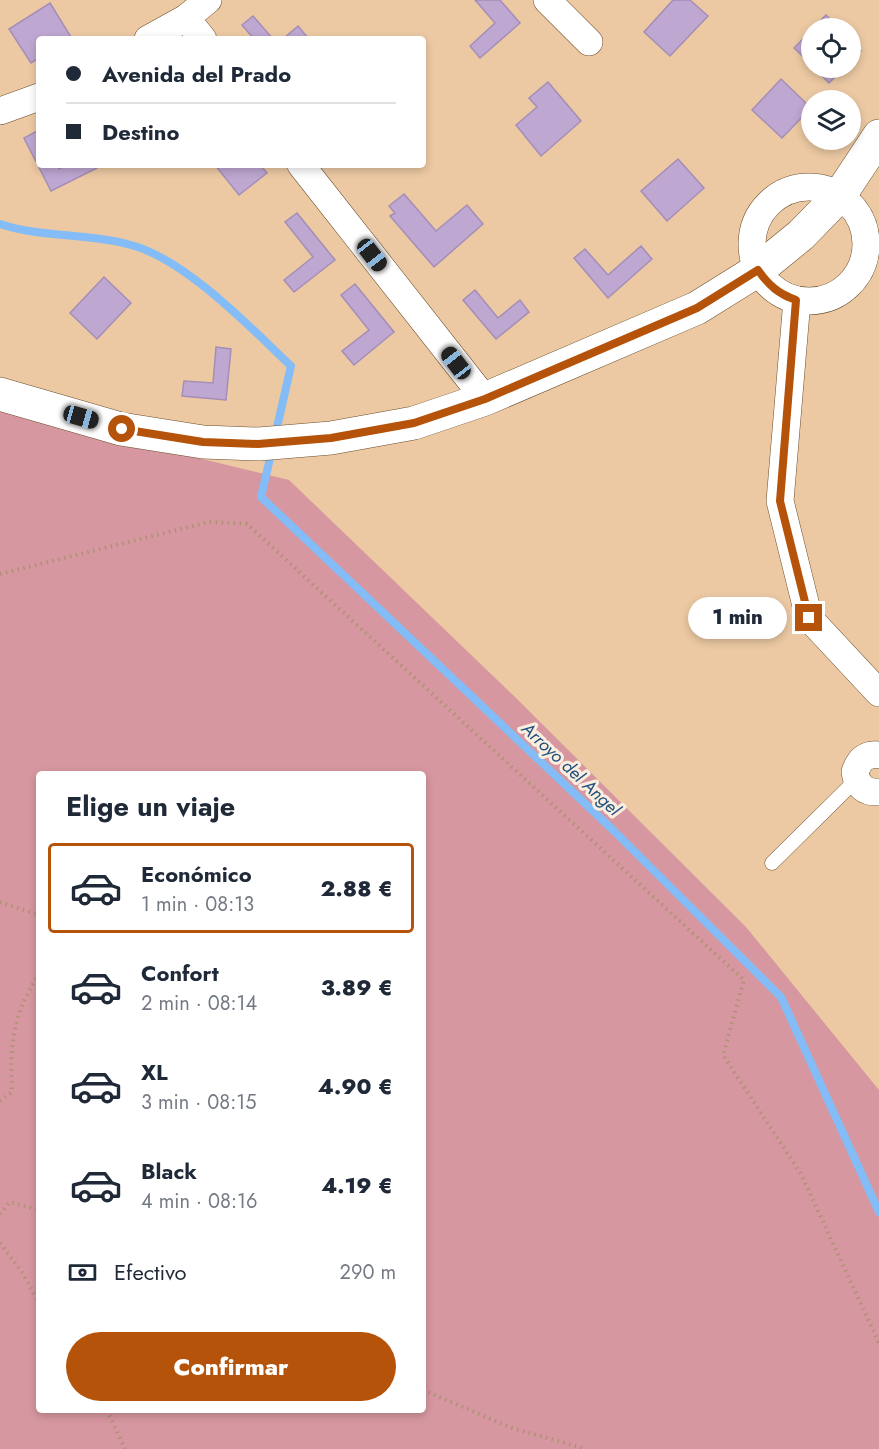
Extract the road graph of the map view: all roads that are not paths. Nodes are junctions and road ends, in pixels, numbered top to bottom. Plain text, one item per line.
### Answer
1 (208, 0) edge
2 (547, 0) edge
3 (186, 18) junction
4 (153, 36) edge
5 (201, 36) edge
6 (589, 42) dead end
7 (36, 98) edge
8 (0, 111) edge
9 (879, 136) edge
10 (303, 168) edge
11 (840, 195) junction
12 (873, 238) edge
13 (758, 270) junction
14 (796, 300) junction
15 (0, 394) edge
16 (485, 399) junction
17 (879, 693) edge
18 (879, 755) edge
19 (868, 786) edge
20 (772, 862) dead end

1 - 3 street
2 - 6 street
3 - 4 street
3 - 5 street
7 - 8 street
9 - 11 street
10 - 16 street
11 - 12 street
11 - 13 street
11 - 13 street
12 - 14 street
13 - 14 street
13 - 16 street
14 - 17 street
15 - 16 street
18 - 19 street
19 - 20 lane

